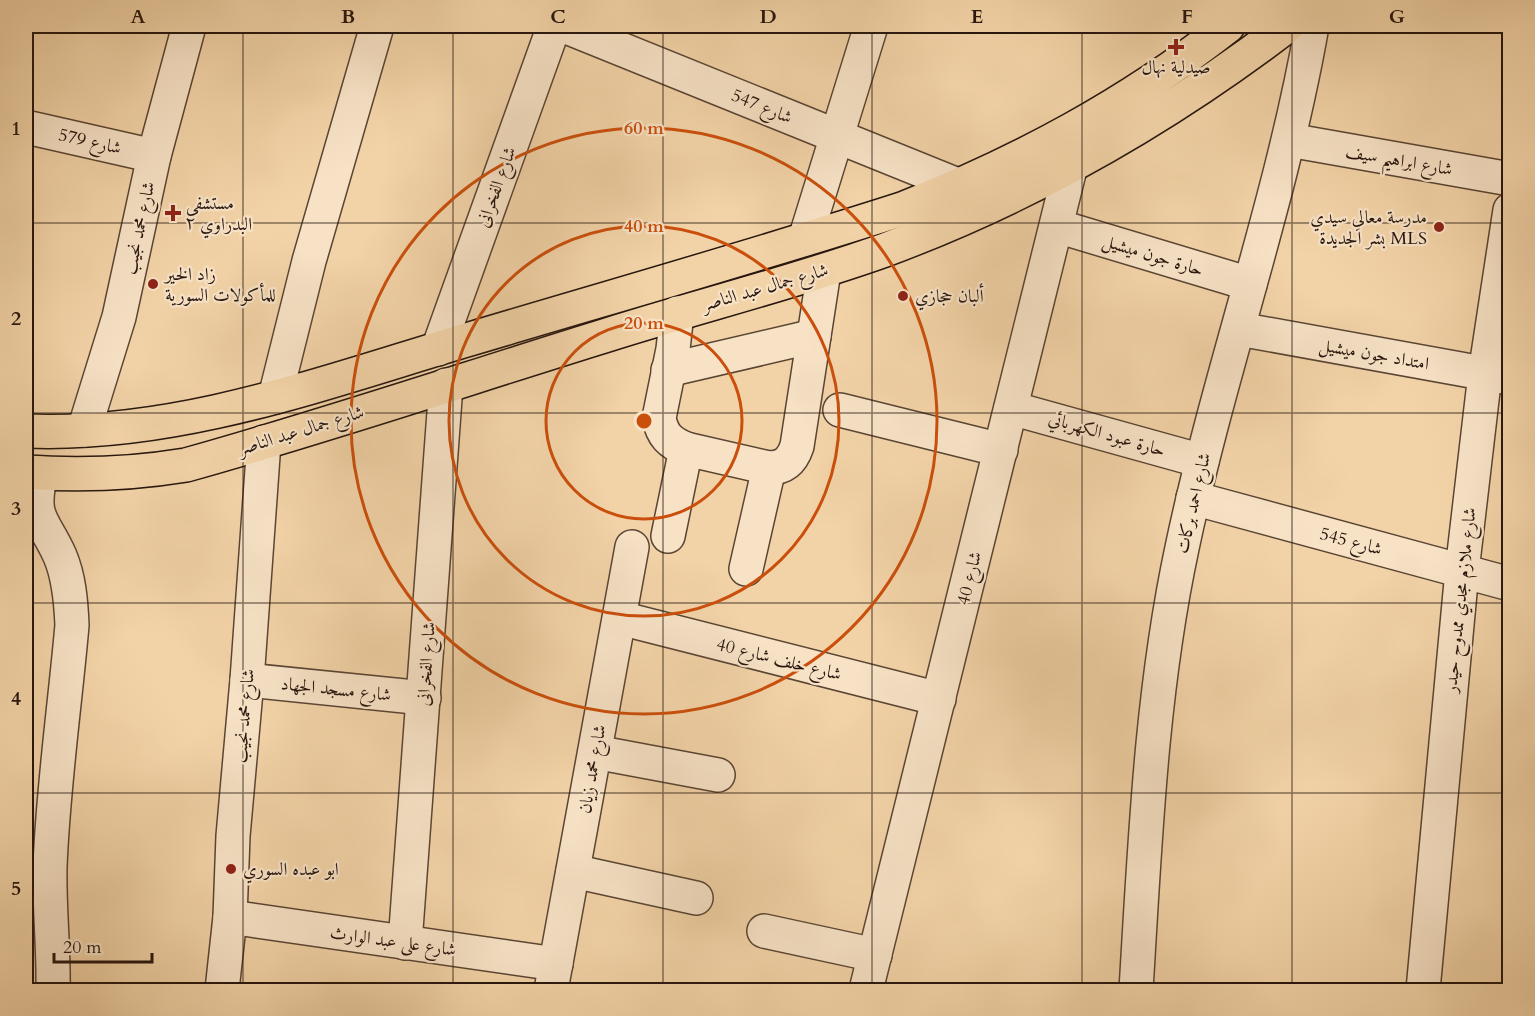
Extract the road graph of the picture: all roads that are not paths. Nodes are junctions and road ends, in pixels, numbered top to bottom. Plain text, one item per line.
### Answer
1 (189, 26) edge
2 (377, 26) edge
3 (554, 26) edge
4 (564, 26) edge
5 (871, 26) edge
6 (1228, 26) edge
7 (1287, 26) edge
8 (1312, 26) edge
9 (26, 127) edge
10 (837, 136) junction
11 (1289, 140) junction
12 (154, 156) junction
13 (1071, 165) junction
14 (1509, 179) edge
15 (960, 186) junction
16 (1509, 210) edge
17 (1057, 226) junction
18 (805, 239) junction
19 (824, 271) junction
20 (1250, 284) junction
21 (677, 313) junction
22 (1239, 329) junction
23 (814, 336) junction
24 (438, 348) junction
25 (668, 370) junction
26 (1497, 376) edge
27 (446, 385) junction
28 (275, 397) junction
29 (1011, 408) junction
30 (840, 410) dead end
31 (84, 430) junction
32 (26, 431) edge
33 (264, 442) junction
34 (686, 449) junction
35 (1001, 450) junction
36 (1202, 461) junction
37 (769, 468) junction
38 (33, 473) edge
39 (1193, 498) junction
40 (668, 536) dead end
41 (632, 547) dead end
42 (746, 569) dead end
43 (1462, 571) junction
44 (1509, 584) edge
45 (620, 618) junction
46 (247, 680) junction
47 (424, 698) junction
48 (939, 699) junction
49 (595, 752) junction
50 (718, 775) dead end
51 (573, 871) junction
52 (696, 898) dead end
53 (230, 917) junction
54 (764, 931) dead end
55 (405, 943) junction
56 (875, 955) junction
57 (553, 977) edge
58 (52, 990) edge
59 (222, 990) edge
60 (866, 990) edge
61 (1136, 990) edge
62 (1423, 990) edge

1 - 12 street, شارع محمد نجيب
2 - 28 street
3 - 24 street, شارع الفخرانى
4 - 10 street, شارع 547
5 - 10 street
6 - 15 main road, شارع جمال عبد الناصر
7 - 13 main road, شارع جمال عبد الناصر
8 - 11 street, شارع احمد بركات
9 - 12 street, شارع 579
10 - 15 street, شارع 547
10 - 18 street
11 - 14 street, شارع ابراهيم سيف
11 - 20 street, شارع احمد بركات
12 - 31 street, شارع محمد نجيب
13 - 17 street, شارع 40
13 - 19 main road, شارع جمال عبد الناصر
15 - 18 main road, شارع جمال عبد الناصر
16 - 26 street, شارع ملازم مجدي ممدوح حيدر
17 - 20 street, حارة جون ميشيل
17 - 29 street, شارع 40
18 - 24 main road, شارع جمال عبد الناصر
19 - 21 main road, شارع جمال عبد الناصر
19 - 23 street
20 - 22 street, شارع احمد بركات
21 - 25 street
21 - 27 main road, شارع جمال عبد الناصر
22 - 26 street, امتداد جون ميشيل
22 - 36 street, شارع احمد بركات
23 - 25 street
23 - 37 street
24 - 28 main road, شارع جمال عبد الناصر
25 - 34 street
26 - 43 street, شارع ملازم مجدي ممدوح حيدر
27 - 33 main road, شارع جمال عبد الناصر
27 - 47 street, شارع الفخرانى
28 - 31 main road, شارع جمال عبد الناصر
29 - 35 street, شارع 40
29 - 36 street, حارة عبود الكهربائي
30 - 35 street
31 - 32 main road, شارع جمال عبد الناصر
33 - 38 main road, شارع جمال عبد الناصر
33 - 46 street, شارع محمد نجيب
34 - 37 street
34 - 40 street
35 - 48 street, شارع 40
36 - 39 street, شارع احمد بركات
37 - 42 street
38 - 58 street
39 - 43 street, شارع 545
39 - 61 street, شارع احمد بركات
41 - 45 street, شارع محمد زيان
43 - 44 street, شارع 545
43 - 62 street, شارع ملازم مجدي ممدوح حيدر
45 - 48 street, شارع خلف شارع 40
45 - 49 street, شارع محمد زيان
46 - 47 street, شارع مسجد الجهاد
46 - 53 street, شارع محمد نجيب
47 - 55 street, شارع الفخرانى
48 - 56 street, شارع 40
49 - 50 street
49 - 51 street, شارع محمد زيان
51 - 52 street
51 - 57 street, شارع محمد زيان
53 - 55 street, شارع على عبد الوارث
53 - 59 street, شارع محمد نجيب
54 - 56 street
55 - 57 street, شارع على عبد الوارث
56 - 60 street, شارع 40

